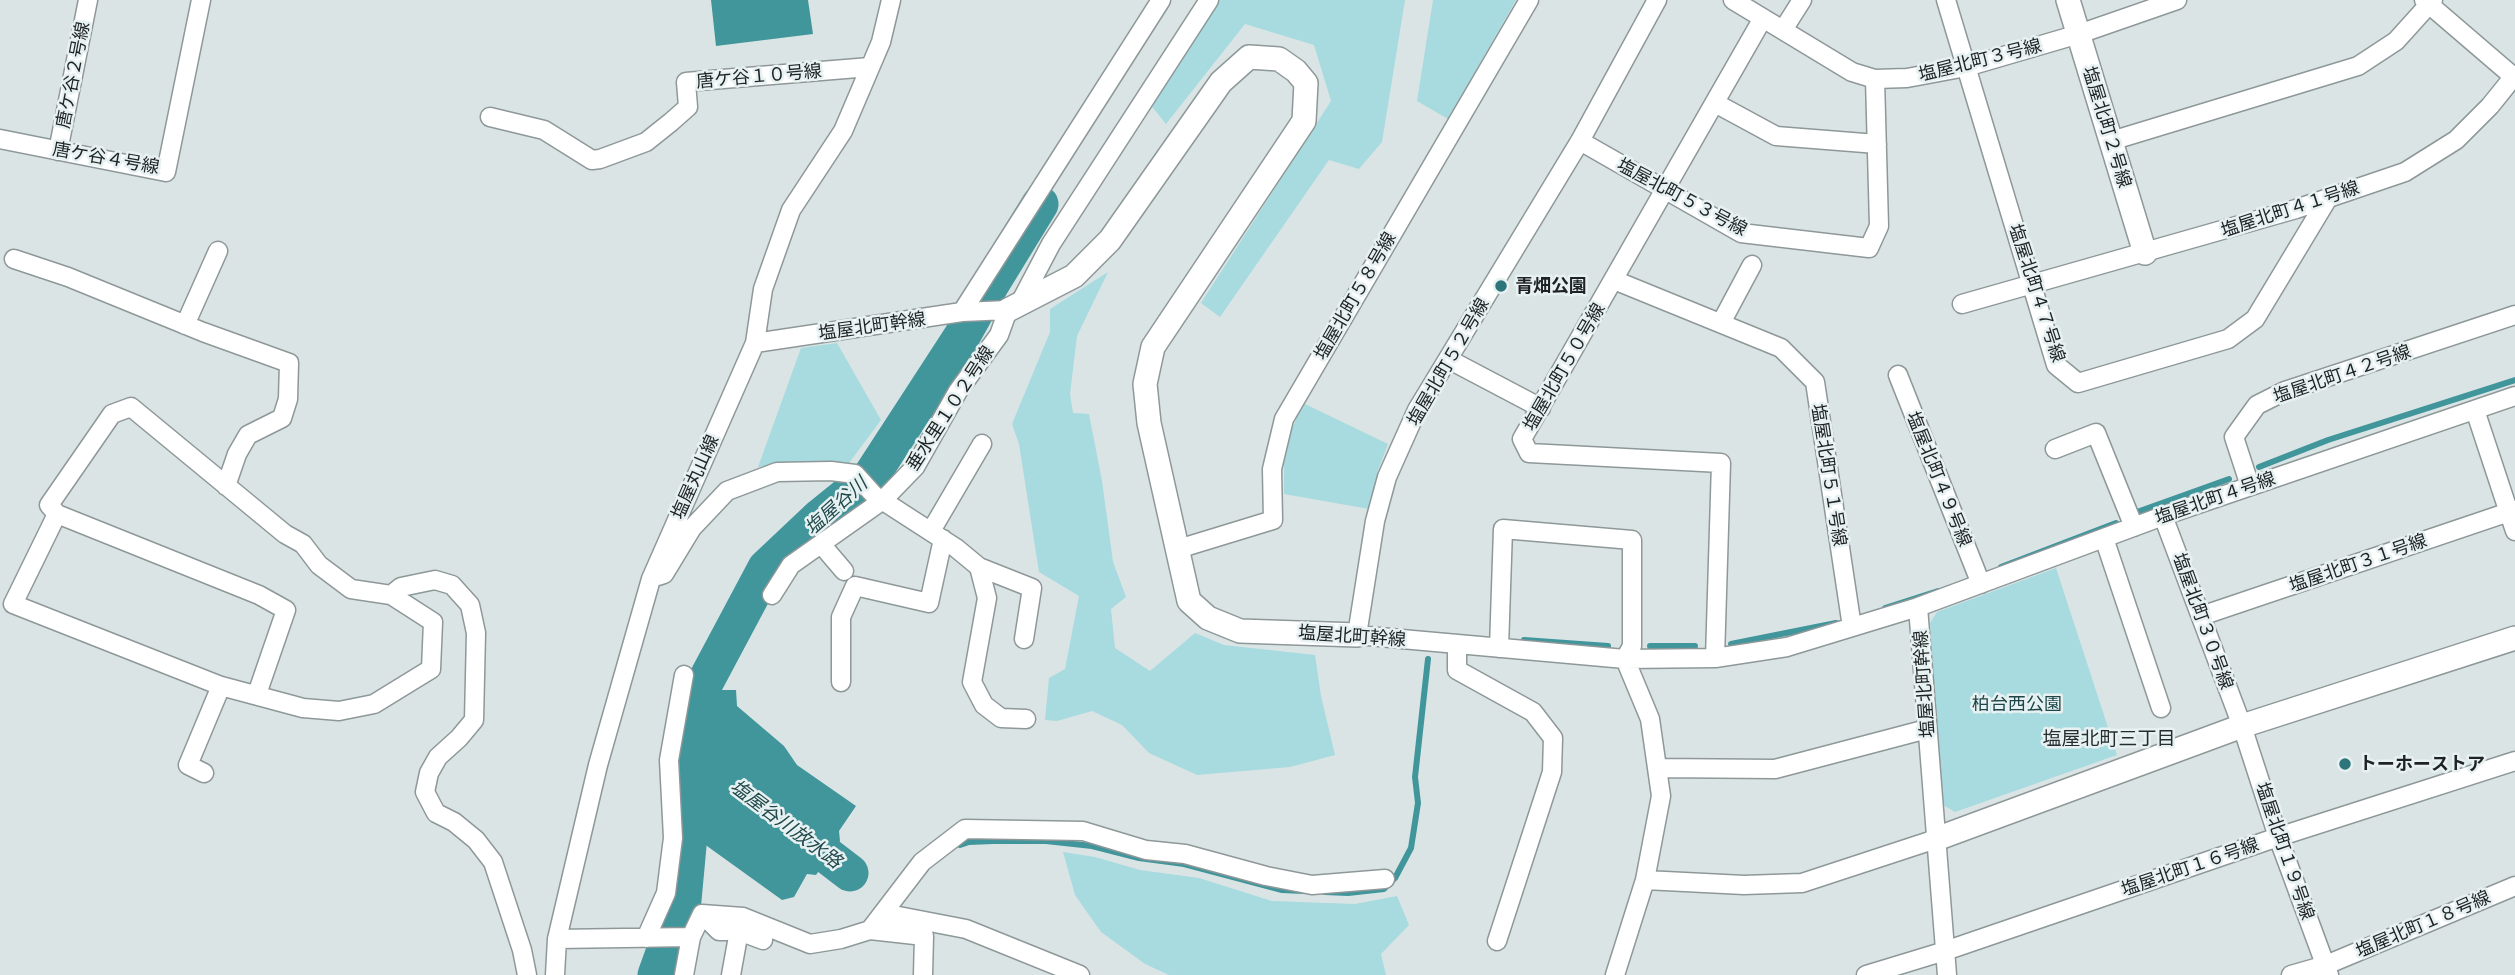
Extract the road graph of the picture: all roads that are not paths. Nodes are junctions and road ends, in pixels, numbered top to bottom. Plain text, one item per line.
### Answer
1 (88, 0) edge
2 (201, 0) edge
3 (891, 0) edge
4 (1161, 0) edge
5 (1209, 0) edge
6 (1529, 0) edge
7 (1657, 0) edge
8 (1733, 0) edge
9 (1801, 0) edge
10 (1946, 0) edge
11 (2068, 0) edge
12 (2177, 0) edge
13 (2429, 2) edge
14 (1763, 18) junction
15 (1783, 30) junction
16 (2079, 34) junction
17 (870, 67) junction
18 (1966, 67) junction
19 (2514, 76) edge
20 (1875, 79) junction
21 (1715, 103) junction
22 (490, 117) dead end
23 (0, 139) edge
24 (1580, 141) junction
25 (2111, 141) junction
26 (1877, 144) junction
27 (58, 151) junction
28 (1665, 192) junction
29 (2328, 198) junction
30 (218, 251) dead end
31 (2145, 253) junction
32 (14, 259) dead end
33 (1752, 265) dead end
34 (1614, 280) junction
35 (2032, 285) junction
36 (1962, 304) dead end
37 (1014, 307) junction
38 (962, 312) junction
39 (2515, 315) edge
40 (1721, 323) junction
41 (185, 325) junction
42 (755, 343) junction
43 (1448, 359) junction
44 (1898, 375) dead end
45 (2515, 396) edge
46 (1541, 408) junction
47 (2475, 410) junction
48 (982, 444) dead end
49 (2055, 449) dead end
50 (226, 486) junction
51 (2250, 486) junction
52 (879, 498) junction
53 (2512, 511) edge
54 (57, 514) junction
55 (2163, 516) junction
56 (2134, 527) junction
57 (2515, 531) edge
58 (937, 535) junction
59 (2104, 538) junction
60 (821, 544) junction
61 (1178, 549) junction
62 (979, 567) junction
63 (844, 571) dead end
64 (651, 579) junction
65 (1981, 584) junction
66 (391, 595) junction
67 (772, 595) dead end
68 (6, 601) edge
69 (1918, 607) junction
70 (2200, 616) junction
71 (1852, 627) junction
72 (1357, 635) junction
73 (2515, 638) edge
74 (1024, 639) dead end
75 (1457, 644) junction
76 (1499, 648) junction
77 (1715, 658) junction
78 (1625, 659) junction
79 (684, 675) dead end
80 (841, 682) dead end
81 (221, 686) junction
82 (257, 694) junction
83 (2161, 708) dead end
84 (1026, 719) dead end
85 (2242, 726) junction
86 (1927, 729) junction
87 (2515, 761) edge
88 (1657, 768) junction
89 (204, 773) dead end
90 (2278, 837) junction
91 (1936, 839) junction
92 (1385, 879) dead end
93 (1645, 880) junction
94 (2515, 886) edge
95 (883, 913) junction
96 (702, 914) junction
97 (870, 930) junction
98 (738, 931) junction
99 (646, 938) junction
100 (684, 938) junction
101 (557, 939) junction
102 (762, 940) dead end
103 (1497, 941) dead end
104 (1945, 951) junction
105 (2327, 970) edge
106 (527, 975) edge
107 (555, 975) edge
108 (684, 975) edge
109 (731, 975) edge
110 (923, 975) edge
111 (1080, 975) edge
112 (1615, 975) edge
113 (1866, 975) edge
114 (1947, 975) edge
115 (2291, 975) edge

1 - 27 street, 唐ケ谷２号線
2 - 27 street, 唐ケ谷４号線
3 - 17 street, 塩屋丸山線
4 - 38 street
5 - 37 street, 垂水里１０２号線
6 - 61 street, 塩屋北町５８号線
7 - 24 street, 塩屋北町５２号線
8 - 14 street, 塩屋北町３号線
9 - 15 street
10 - 18 street, 塩屋北町４７号線
11 - 16 street, 塩屋北町２号線
12 - 16 street, 塩屋北町３号線
13 - 19 street
13 - 25 street
14 - 15 street, 塩屋北町３号線
14 - 21 street, 塩屋北町５０号線
15 - 20 street, 塩屋北町３号線
16 - 18 street, 塩屋北町３号線
16 - 25 street, 塩屋北町２号線
17 - 22 street, 唐ケ谷１０号線
17 - 42 street, 塩屋丸山線
18 - 20 street, 塩屋北町３号線
18 - 35 street, 塩屋北町４７号線
19 - 29 street, 塩屋北町４１号線
20 - 26 street, 塩屋北町５３号線
21 - 26 street
21 - 28 street, 塩屋北町５０号線
23 - 27 street, 唐ケ谷４号線
24 - 28 street, 塩屋北町５３号線
24 - 43 street, 塩屋北町５２号線
25 - 31 street, 塩屋北町２号線
26 - 28 street, 塩屋北町５３号線
28 - 34 street, 塩屋北町５０号線
29 - 31 street, 塩屋北町４１号線
29 - 35 street, 塩屋北町４７号線
30 - 41 street
31 - 35 street, 塩屋北町４１号線
32 - 41 street
33 - 40 street
34 - 40 street, 塩屋北町５１号線
34 - 46 street, 塩屋北町５０号線
35 - 36 street
37 - 38 street, 塩屋北町幹線
37 - 52 street, 垂水里１０２号線
37 - 61 street, 塩屋北町幹線
38 - 42 street, 塩屋北町幹線
39 - 51 street, 塩屋北町４２号線
40 - 71 street, 塩屋北町５１号線
41 - 50 street
42 - 64 street, 塩屋丸山線
43 - 46 street
43 - 72 street, 塩屋北町５２号線
44 - 65 street, 塩屋北町４９号線
45 - 47 street, 塩屋北町４号線
46 - 77 street, 塩屋北町５０号線
47 - 51 street, 塩屋北町４号線
47 - 53 street
48 - 58 street
49 - 56 street
50 - 54 street
50 - 66 street
51 - 55 street, 塩屋北町４号線
52 - 58 street
52 - 60 street, 垂水里１０２号線
52 - 64 street
53 - 57 street
53 - 70 street, 塩屋北町３１号線
54 - 68 street
54 - 82 street
55 - 56 street, 塩屋北町４号線
55 - 70 street, 塩屋北町３０号線
56 - 59 street, 塩屋北町４号線
58 - 62 street
58 - 80 street
59 - 65 street, 塩屋北町４号線
59 - 83 street
60 - 63 street
60 - 67 street, 垂水里１０２号線
61 - 72 street, 塩屋北町幹線
62 - 74 street
62 - 84 street
64 - 101 street, 塩屋丸山線
65 - 69 street, 塩屋北町４号線
66 - 82 street
66 - 106 street
68 - 81 street
69 - 71 street, 塩屋北町幹線
69 - 86 street, 塩屋北町幹線
70 - 85 street, 塩屋北町３０号線
71 - 77 street, 塩屋北町幹線
72 - 75 street, 塩屋北町幹線
73 - 85 street
75 - 76 street, 塩屋北町幹線
75 - 103 street
76 - 78 street, 塩屋北町幹線
76 - 78 street
77 - 78 street, 塩屋北町幹線
78 - 88 street
79 - 99 street
81 - 82 street
81 - 89 street
85 - 90 street, 塩屋北町１９号線
85 - 91 street
86 - 88 street
86 - 91 street, 塩屋北町幹線
87 - 90 street, 塩屋北町１６号線
88 - 93 street
90 - 104 street, 塩屋北町１６号線
90 - 105 street, 塩屋北町１９号線
91 - 93 street
91 - 104 street
92 - 95 street
93 - 112 street
94 - 105 street, 塩屋北町１８号線
95 - 97 street
95 - 111 street
96 - 97 street
96 - 98 street
96 - 100 street
97 - 110 street
98 - 102 street
98 - 109 street
99 - 100 street
99 - 101 street
100 - 108 street
101 - 107 street, 塩屋丸山線
104 - 113 street, 塩屋北町１６号線
104 - 114 street
105 - 115 street, 塩屋北町１８号線

